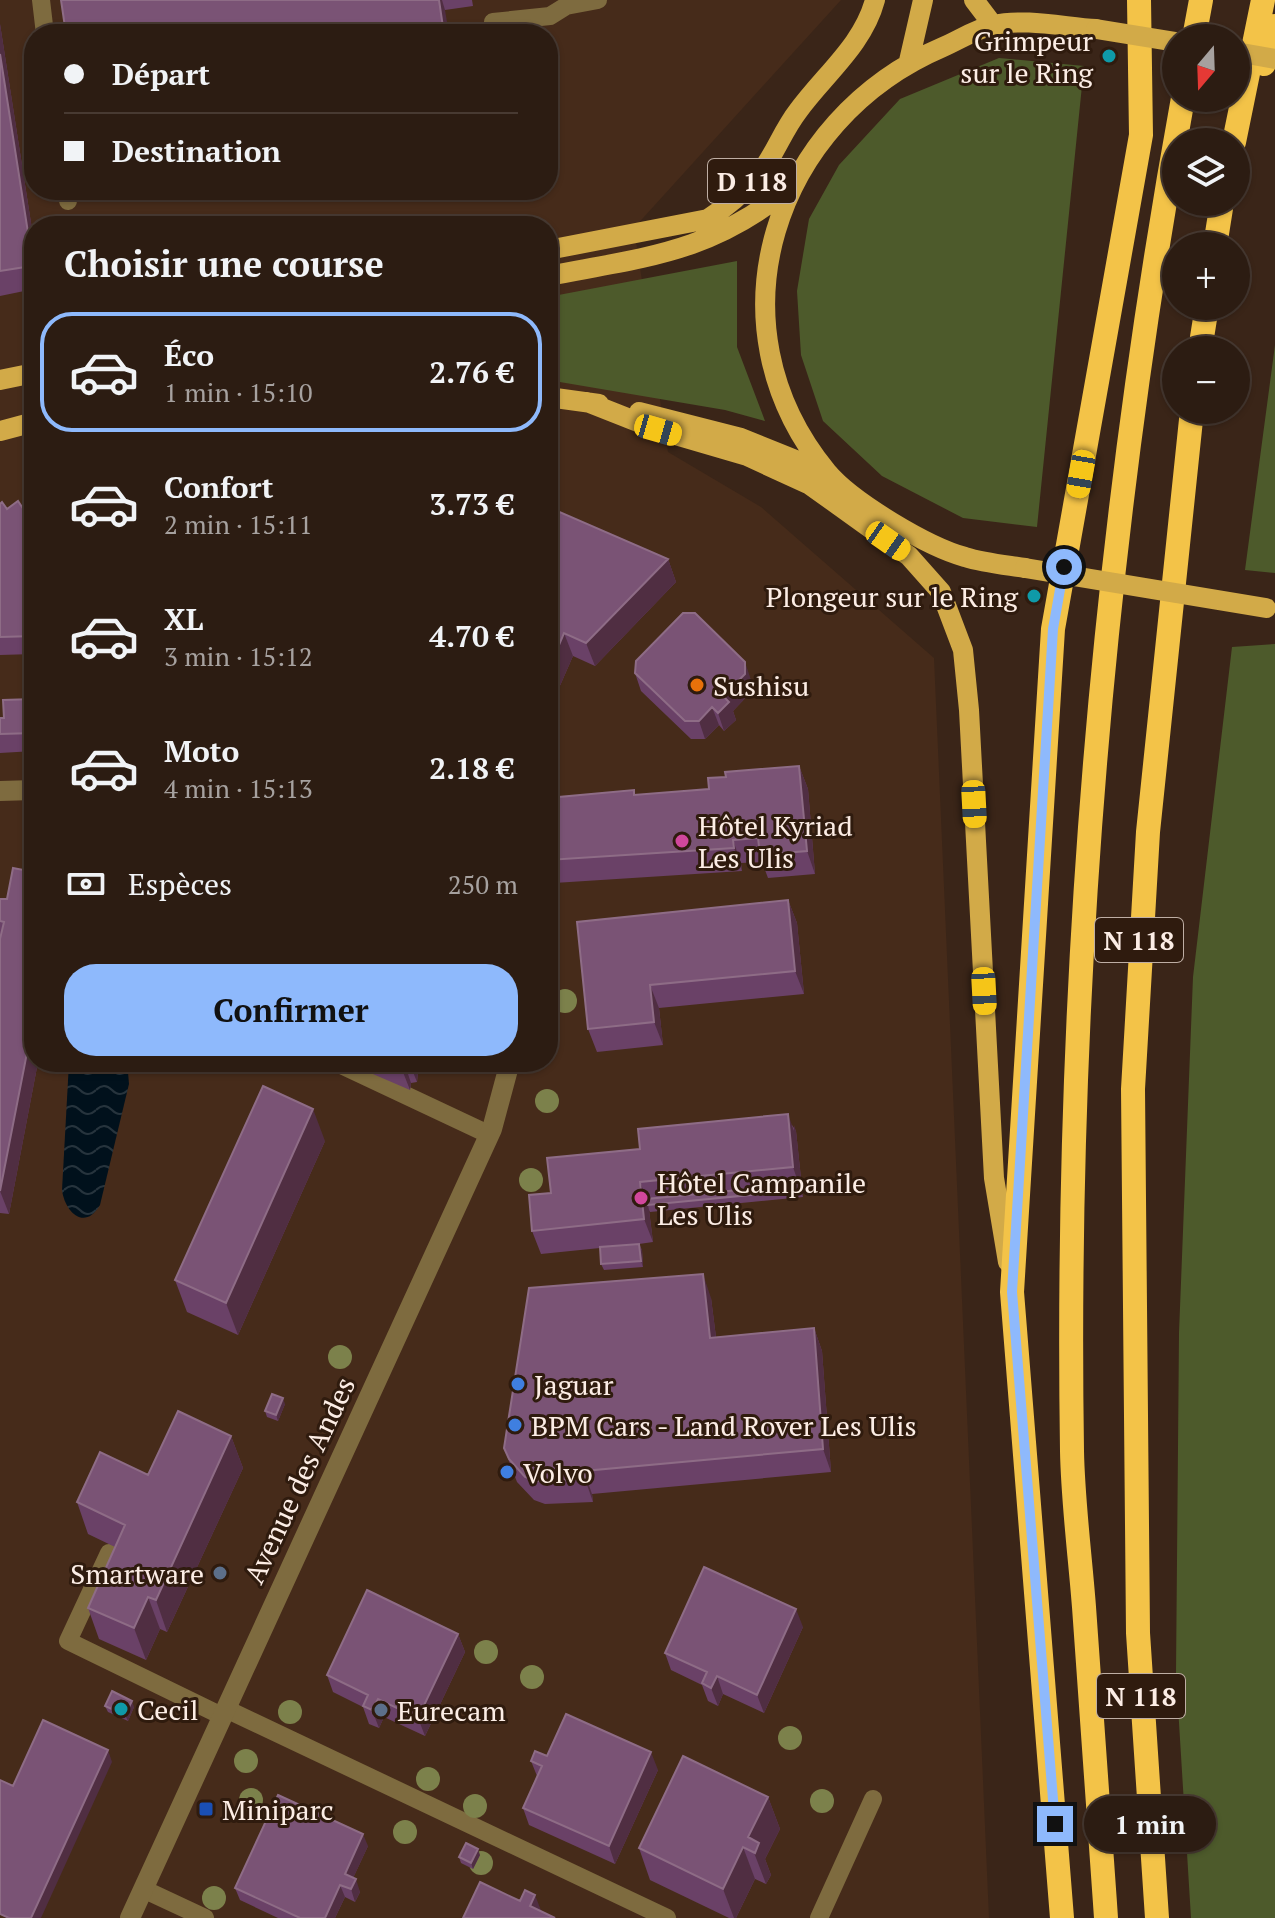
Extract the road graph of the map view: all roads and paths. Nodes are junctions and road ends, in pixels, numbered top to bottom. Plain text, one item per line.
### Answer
1 (41, 0) edge
2 (598, 0) edge
3 (875, 0) edge
4 (923, 0) edge
5 (974, 0) edge
6 (1139, 0) edge
7 (1201, 0) edge
8 (1263, 0) edge
9 (566, 3) edge
10 (493, 22) dead end
11 (44, 24) edge
12 (1197, 24) edge
13 (993, 25) junction
14 (1275, 26) edge
15 (1162, 40) edge
16 (1250, 55) edge
17 (1275, 59) edge
18 (909, 61) junction
19 (1181, 112) edge
20 (1237, 128) edge
21 (1245, 128) edge
22 (792, 186) junction
23 (558, 248) edge
24 (558, 274) edge
25 (24, 375) edge
26 (0, 380) edge
27 (558, 398) edge
28 (587, 402) junction
29 (1191, 424) edge
30 (24, 425) edge
31 (0, 431) edge
32 (828, 473) junction
33 (1270, 608) edge
34 (24, 790) edge
35 (0, 791) edge
36 (356, 1072) edge
37 (507, 1072) edge
38 (488, 1134) junction
39 (1012, 1292) junction
40 (109, 1553) edge
41 (224, 1712) junction
42 (873, 1799) dead end
43 (143, 1889) junction
44 (130, 1918) edge
45 (205, 1918) edge
46 (667, 1918) edge
47 (819, 1918) edge
48 (1062, 1918) edge
49 (1106, 1918) edge
50 (1157, 1918) edge

1 - 11 lane
2 - 9 lane
3 - 23 main road, D 118
4 - 18 main road
5 - 13 main road
6 - 39 highway
7 - 12 highway
8 - 20 highway
9 - 10 lane
13 - 15 main road, bridge
13 - 18 main road
14 - 21 highway
16 - 17 main road, bridge
18 - 22 main road
19 - 49 highway, N 118
22 - 24 main road, D 118
22 - 32 main road
25 - 26 main road
27 - 28 main road
28 - 32 main road
28 - 39 main road
29 - 50 highway, N 118
30 - 31 main road
32 - 33 main road, bridge
34 - 35 street
36 - 38 lane
37 - 38 street, Avenue des Andes
38 - 41 street, Avenue des Andes
39 - 48 highway
40 - 41 lane
41 - 43 street, Avenue des Andes
41 - 46 lane
42 - 47 lane
43 - 44 street, Avenue des Andes
43 - 45 lane

